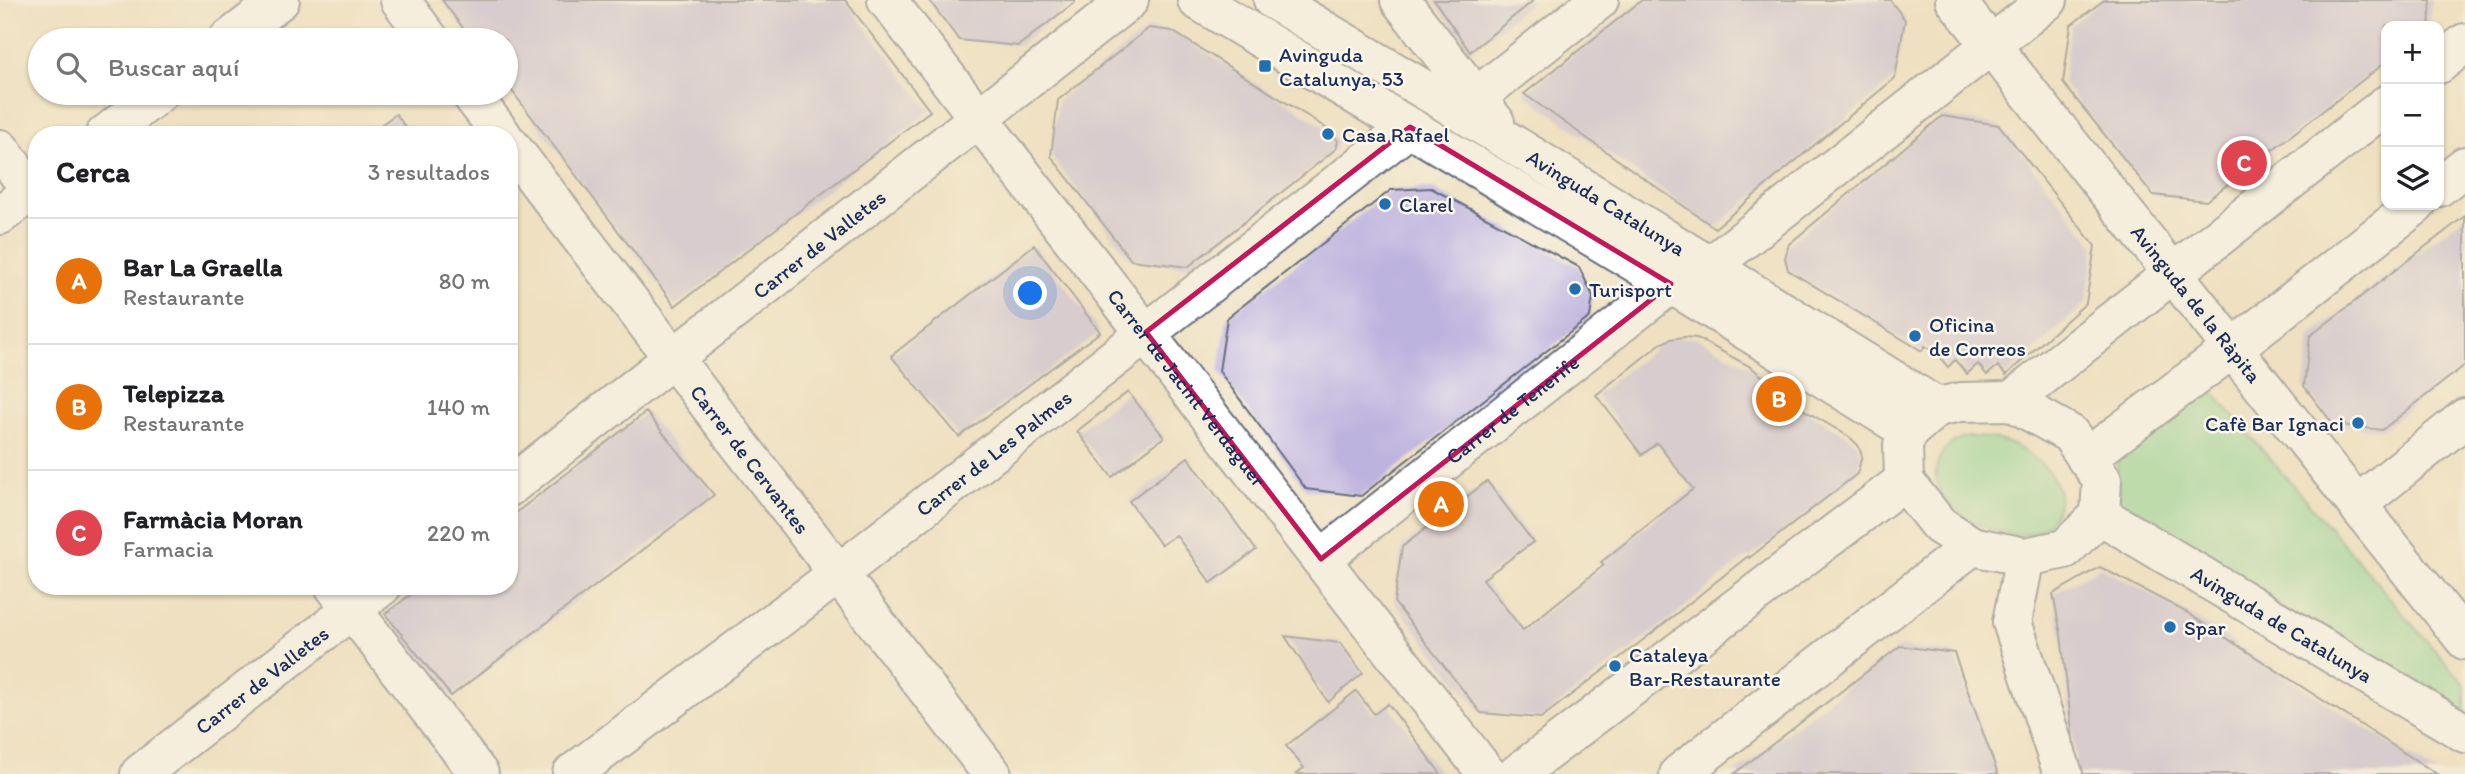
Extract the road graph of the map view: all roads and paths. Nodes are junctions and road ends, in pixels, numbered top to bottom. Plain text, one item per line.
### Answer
1 (280, 0) edge
2 (400, 0) edge
3 (887, 0) edge
4 (1129, 0) edge
5 (1197, 0) edge
6 (1273, 0) edge
7 (1400, 0) edge
8 (1599, 0) edge
9 (1955, 0) edge
10 (2048, 0) edge
11 (244, 28) edge
12 (421, 28) edge
13 (2465, 43) edge
14 (1990, 45) junction
15 (2444, 60) edge
16 (1467, 104) junction
17 (144, 105) edge
18 (479, 105) edge
19 (2381, 109) edge
20 (980, 117) junction
21 (117, 126) edge
22 (495, 126) edge
23 (1410, 127) junction
24 (0, 149) edge
25 (518, 156) edge
26 (2465, 166) edge
27 (28, 183) edge
28 (2444, 183) edge
29 (28, 197) edge
30 (2410, 210) edge
31 (0, 215) edge
32 (1709, 267) junction
33 (2172, 274) junction
34 (1671, 284) junction
35 (1146, 332) junction
36 (2233, 348) junction
37 (673, 360) junction
38 (2011, 401) junction
39 (2465, 418) edge
40 (1923, 419) junction
41 (2086, 458) junction
42 (518, 480) edge
43 (1904, 481) junction
44 (2358, 503) junction
45 (2100, 515) junction
46 (1972, 546) junction
47 (2025, 557) junction
48 (1321, 559) junction
49 (838, 574) junction
50 (343, 598) edge
51 (2465, 639) edge
52 (2465, 733) edge
53 (140, 774) edge
54 (479, 774) edge
55 (572, 774) edge
56 (992, 774) edge
57 (1487, 774) edge
58 (1517, 774) edge
59 (1679, 774) edge
60 (2063, 774) edge

1 - 11 street
2 - 12 street
3 - 20 street, Carrer de Jacint Verdaguer
4 - 20 street, Carrer de Valletes
5 - 23 street
6 - 16 street
7 - 16 street
8 - 16 street
9 - 14 street, Avinguda de la Ràpita
10 - 14 street
13 - 15 street
14 - 32 street
14 - 33 street, Avinguda de la Ràpita
16 - 32 street, Avinguda Catalunya
17 - 21 street
18 - 22 street
19 - 33 street
20 - 35 street, Carrer de Jacint Verdaguer
20 - 37 street, Carrer de Valletes
23 - 34 street
23 - 35 street, Carrer de Les Palmes
24 - 27 street
25 - 37 street, Carrer de Cervantes
26 - 28 street
29 - 31 street
30 - 36 street
32 - 40 street, Avinguda Catalunya
33 - 36 street, Avinguda de la Ràpita
33 - 38 street
34 - 40 street
34 - 48 street, Carrer de Tenerife
35 - 48 street, Carrer de Jacint Verdaguer
35 - 49 street, Carrer de Les Palmes
36 - 41 street
36 - 44 street, Avinguda de la Ràpita
37 - 42 street, Carrer de Valletes
37 - 49 street, Carrer de Cervantes
38 - 40 street
38 - 41 street
39 - 44 street
40 - 43 street
41 - 45 street
43 - 46 street
43 - 58 street
44 - 51 street, Avinguda de la Ràpita
45 - 47 street
45 - 52 street, Avinguda de Catalunya
46 - 47 street
46 - 59 street
47 - 60 street
48 - 57 street, Carrer de Jacint Verdaguer
49 - 55 street, Carrer de Les Palmes
49 - 56 street, Carrer de Cervantes
50 - 53 street, Carrer de Valletes
50 - 54 street

